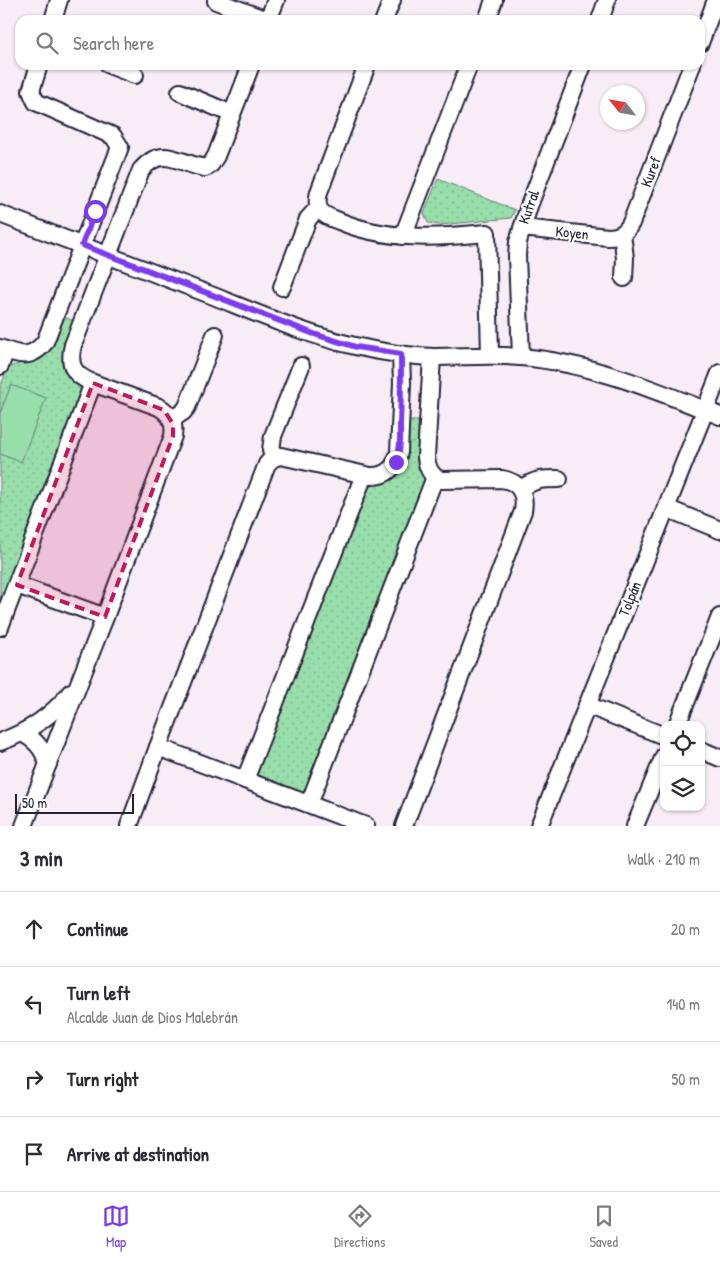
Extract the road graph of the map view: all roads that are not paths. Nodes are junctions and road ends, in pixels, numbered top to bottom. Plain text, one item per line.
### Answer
1 (59, 0) edge
2 (276, 0) edge
3 (392, 0) edge
4 (494, 0) edge
5 (607, 0) edge
6 (716, 0) edge
7 (216, 1) edge
8 (54, 15) edge
9 (254, 15) edge
10 (269, 15) edge
11 (386, 15) edge
12 (489, 15) edge
13 (602, 15) edge
14 (705, 30) edge
15 (37, 70) edge
16 (122, 70) edge
17 (249, 70) edge
18 (365, 70) edge
19 (467, 70) edge
20 (581, 70) edge
21 (690, 70) edge
22 (135, 75) dead end
23 (180, 92) dead end
24 (232, 114) junction
25 (318, 208) junction
26 (0, 214) edge
27 (522, 228) junction
28 (622, 234) junction
29 (403, 236) junction
30 (82, 245) junction
31 (108, 256) junction
32 (624, 278) dead end
33 (282, 287) dead end
34 (216, 335) dead end
35 (3, 349) edge
36 (401, 354) junction
37 (490, 355) junction
38 (432, 357) junction
39 (522, 357) junction
40 (0, 366) edge
41 (300, 366) dead end
42 (720, 373) edge
43 (92, 383) junction
44 (713, 413) edge
45 (172, 419) junction
46 (273, 458) junction
47 (364, 475) junction
48 (435, 477) junction
49 (559, 479) dead end
50 (520, 489) junction
51 (666, 508) junction
52 (720, 530) edge
53 (17, 585) junction
54 (720, 617) edge
55 (105, 618) junction
56 (0, 627) edge
57 (81, 678) junction
58 (587, 705) junction
59 (678, 721) edge
60 (22, 733) junction
61 (660, 734) edge
62 (0, 742) edge
63 (158, 747) junction
64 (705, 752) edge
65 (720, 758) edge
66 (48, 764) junction
67 (660, 766) edge
68 (246, 780) junction
69 (309, 804) junction
70 (24, 826) edge
71 (129, 826) edge
72 (366, 826) edge
73 (404, 826) edge
74 (539, 826) edge
75 (636, 826) edge

1 - 8 street
2 - 10 street
3 - 11 street
4 - 12 street
5 - 13 street
6 - 14 street
7 - 9 street
15 - 30 street
16 - 22 street
17 - 24 street
18 - 25 street
19 - 29 street
20 - 27 street, Kutral
21 - 28 street, Kuref
23 - 24 street
24 - 31 street
25 - 29 street
25 - 33 street
26 - 30 street
27 - 28 street, Koyen
27 - 39 street, Kutral
28 - 32 street
29 - 37 street
30 - 31 street
30 - 35 street
31 - 36 street
31 - 43 street
34 - 45 street
35 - 40 street
36 - 38 street
36 - 47 street
37 - 38 street
37 - 39 street
38 - 48 street
39 - 44 street
41 - 46 street
42 - 44 street, Tolpán
43 - 45 street
43 - 53 street
44 - 51 street, Tolpán
45 - 55 street
46 - 47 street
46 - 63 street
47 - 68 street
48 - 50 street
48 - 69 street
49 - 50 street
50 - 73 street
51 - 52 street
51 - 58 street, Tolpán
53 - 55 street
53 - 56 street
54 - 59 street
55 - 57 street
57 - 60 street
57 - 66 street
58 - 61 street
58 - 74 street, Tolpán
60 - 62 street
60 - 66 street
63 - 68 street
63 - 71 street
64 - 65 street
66 - 70 street
67 - 75 street
68 - 69 street
69 - 72 street

